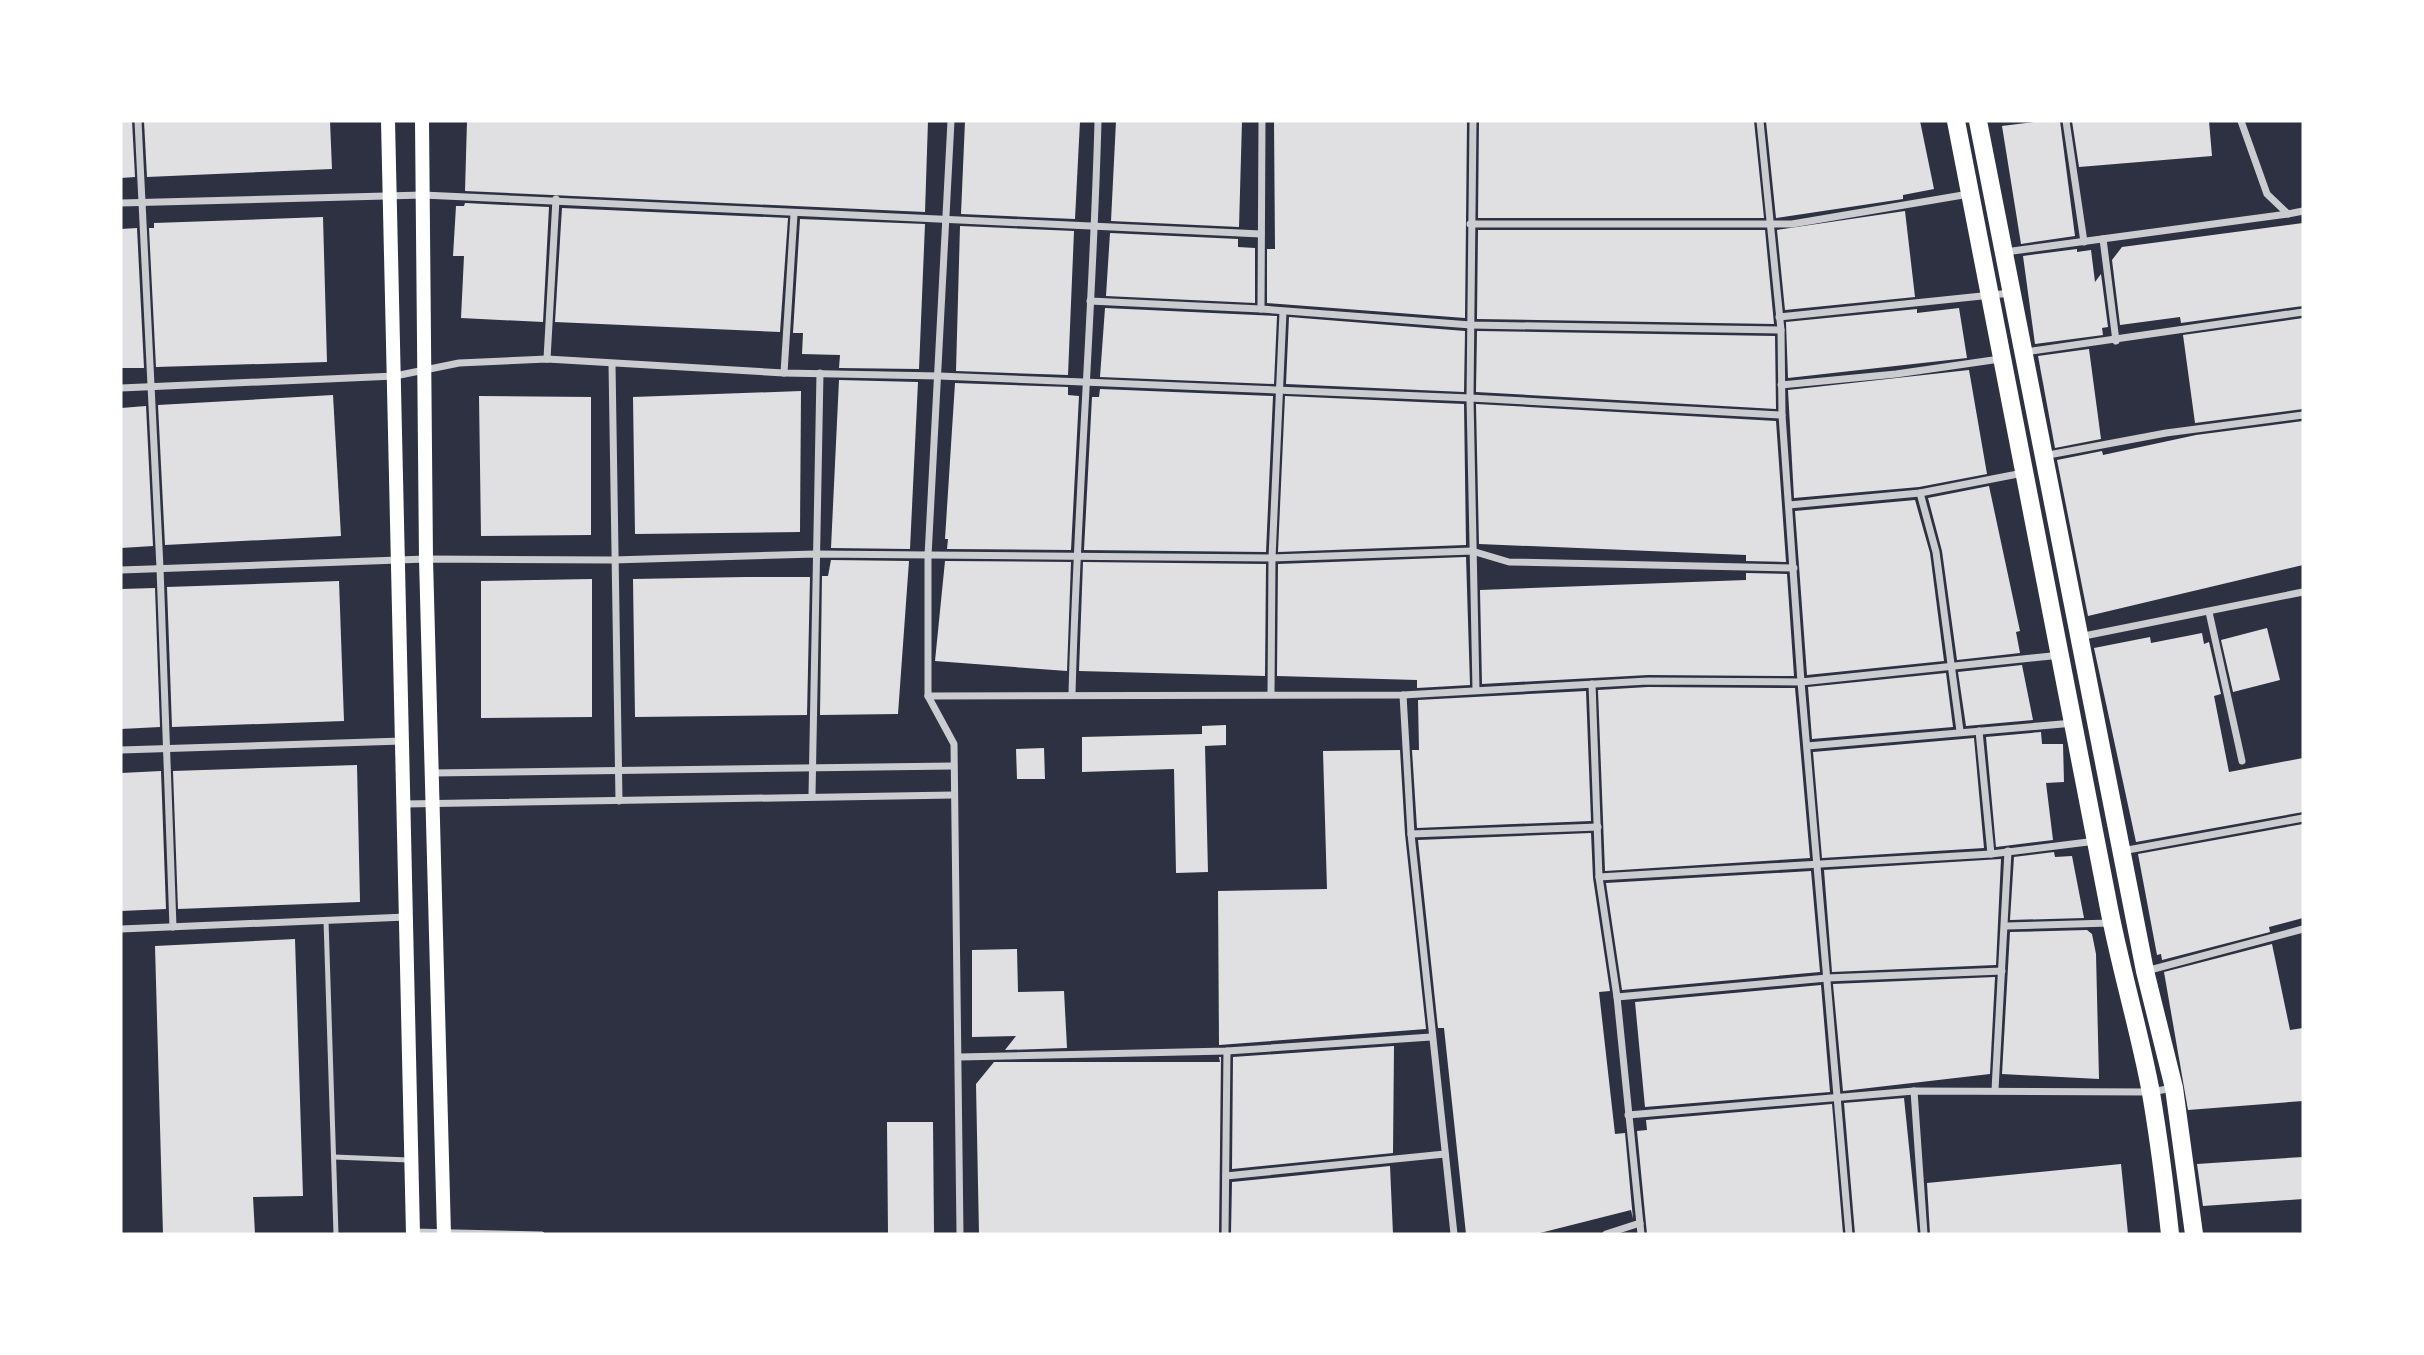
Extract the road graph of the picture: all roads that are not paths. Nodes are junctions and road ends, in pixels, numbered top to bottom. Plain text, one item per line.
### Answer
1 (138, 121) edge
2 (388, 121) edge
3 (422, 121) edge
4 (951, 121) edge
5 (1098, 121) edge
6 (1262, 121) edge
7 (1473, 121) edge
8 (1760, 121) edge
9 (1955, 121) edge
10 (1979, 121) edge
11 (2066, 121) edge
12 (2241, 121) edge
13 (1970, 194) junction
14 (423, 195) junction
15 (390, 196) junction
16 (556, 199) junction
17 (142, 202) junction
18 (121, 203) edge
19 (2303, 211) edge
20 (794, 214) junction
21 (2288, 214) junction
22 (943, 221) junction
23 (1096, 224) junction
24 (1470, 224) junction
25 (1770, 225) junction
26 (1261, 234) junction
27 (2103, 239) junction
28 (2084, 242) junction
29 (2005, 252) junction
30 (2012, 293) junction
31 (1991, 295) junction
32 (1090, 301) junction
33 (1261, 309) junction
34 (1283, 312) junction
35 (2303, 312) edge
36 (1779, 317) junction
37 (1471, 325) junction
38 (1781, 330) junction
39 (2116, 341) junction
40 (2024, 352) junction
41 (2005, 358) junction
42 (547, 359) junction
43 (612, 364) junction
44 (426, 369) junction
45 (784, 373) junction
46 (820, 373) junction
47 (395, 376) junction
48 (939, 376) junction
49 (1086, 381) junction
50 (1781, 385) junction
51 (148, 386) junction
52 (121, 388) edge
53 (1281, 390) junction
54 (1470, 398) junction
55 (1782, 415) junction
56 (2303, 415) edge
57 (2042, 456) junction
58 (2023, 473) junction
59 (1920, 493) junction
60 (1789, 505) junction
61 (1472, 551) junction
62 (815, 554) junction
63 (928, 556) junction
64 (1076, 557) junction
65 (1272, 558) junction
66 (426, 559) junction
67 (613, 559) junction
68 (396, 560) junction
69 (160, 568) junction
70 (1794, 568) junction
71 (121, 570) edge
72 (2303, 592) edge
73 (2209, 612) junction
74 (2078, 637) junction
75 (2062, 655) junction
76 (1950, 667) junction
77 (1801, 682) junction
78 (1592, 684) junction
79 (1476, 690) junction
80 (1072, 694) junction
81 (1271, 694) junction
82 (1403, 695) junction
83 (928, 696) junction
84 (2076, 723) junction
85 (1979, 731) junction
86 (1960, 732) junction
87 (402, 741) junction
88 (1807, 746) junction
89 (166, 748) junction
90 (121, 750) edge
91 (2242, 761) dead end
92 (812, 766) junction
93 (952, 766) junction
94 (619, 771) junction
95 (431, 773) junction
96 (812, 795) junction
97 (953, 795) junction
98 (619, 801) junction
99 (432, 803) junction
100 (405, 804) junction
101 (2303, 818) edge
102 (1598, 827) junction
103 (1411, 834) junction
104 (2096, 841) junction
105 (2008, 851) junction
106 (2121, 851) junction
107 (1990, 854) junction
108 (1817, 866) junction
109 (1599, 877) junction
110 (407, 917) junction
111 (326, 920) junction
112 (2112, 923) junction
113 (2006, 926) junction
114 (173, 927) junction
115 (121, 929) edge
116 (2303, 929) edge
117 (2002, 971) junction
118 (2145, 971) junction
119 (1827, 978) junction
120 (1618, 997) junction
121 (1431, 1037) junction
122 (1227, 1051) junction
123 (959, 1057) junction
124 (2174, 1088) junction
125 (1995, 1090) junction
126 (1914, 1091) junction
127 (2151, 1092) junction
128 (1836, 1099) junction
129 (1628, 1115) junction
130 (1445, 1153) junction
131 (334, 1157) junction
132 (412, 1160) junction
133 (1226, 1176) junction
134 (1640, 1223) junction
135 (444, 1232) edge
136 (413, 1233) edge
137 (336, 1234) edge
138 (542, 1234) edge
139 (960, 1234) edge
140 (1225, 1234) edge
141 (1454, 1234) edge
142 (1606, 1234) edge
143 (1641, 1234) edge
144 (1849, 1234) edge
145 (1924, 1234) edge
146 (2170, 1234) edge
147 (2194, 1234) edge

1 - 17 street
2 - 15 main road
3 - 14 main road
4 - 22 street
5 - 23 street
6 - 26 street
7 - 24 street
8 - 25 street
9 - 13 main road
10 - 29 main road
11 - 28 street
12 - 21 street
13 - 25 street
13 - 31 main road
14 - 15 street
14 - 16 street
14 - 44 main road
15 - 17 street
15 - 47 main road
16 - 20 street
16 - 42 street
17 - 18 street
17 - 51 street
19 - 21 street
20 - 22 street
20 - 45 street
21 - 27 street
22 - 23 street
22 - 48 street
23 - 26 street
23 - 32 street
24 - 25 street
24 - 37 street
25 - 36 street
26 - 33 street
27 - 28 street
27 - 39 street
28 - 29 street
29 - 30 main road
30 - 31 street
30 - 40 main road
31 - 36 street
31 - 41 main road
32 - 33 street
32 - 49 street
33 - 34 street
34 - 37 street
34 - 53 street
35 - 39 street
36 - 38 street
37 - 38 street
37 - 54 street
38 - 50 street
39 - 40 street
40 - 57 main road
41 - 50 street
41 - 58 main road
42 - 43 street
42 - 44 street
43 - 45 street
43 - 67 street
44 - 47 street
44 - 66 main road
45 - 46 street
46 - 48 street
46 - 62 street
47 - 51 street
47 - 68 main road
48 - 49 street
48 - 63 street
49 - 53 street
49 - 64 street
50 - 55 street
51 - 52 street
51 - 69 street
53 - 54 street
53 - 65 street
54 - 55 street
54 - 61 street
55 - 60 street
56 - 57 street
57 - 74 main road
58 - 59 street
58 - 75 main road
59 - 60 street
59 - 76 street
60 - 70 street
61 - 65 street
61 - 70 street
61 - 79 street
62 - 63 street
62 - 67 street
62 - 92 street
63 - 64 street
63 - 83 street
64 - 65 street
64 - 80 street
65 - 81 street
66 - 67 street
66 - 68 street
66 - 95 main road
67 - 94 street
68 - 69 street
68 - 87 main road
69 - 71 street
69 - 89 street
70 - 77 street
72 - 73 street
73 - 74 street
73 - 91 street
74 - 106 main road
75 - 76 street
75 - 84 main road
76 - 77 street
76 - 86 street
77 - 78 street
77 - 88 street
78 - 79 street
78 - 102 street
79 - 82 street
80 - 81 street
80 - 83 street
81 - 82 street
82 - 103 street
83 - 93 street
84 - 85 street
84 - 104 main road
85 - 86 street
85 - 107 street
86 - 88 street
87 - 89 street
87 - 100 main road
88 - 108 street
89 - 90 street
89 - 114 street
92 - 93 street
92 - 94 street
92 - 96 street
93 - 97 street
94 - 95 street
94 - 98 street
95 - 99 main road
96 - 97 street
96 - 98 street
97 - 123 street
98 - 99 street
99 - 100 street
99 - 135 main road
100 - 110 main road
101 - 106 street
102 - 103 street
102 - 109 street
103 - 121 street
104 - 105 street
104 - 112 main road
105 - 107 street
105 - 113 street
106 - 118 main road
107 - 108 street
108 - 109 street
108 - 119 street
109 - 120 street
110 - 111 street
110 - 132 main road
111 - 114 street
111 - 131 lane
112 - 113 street
112 - 127 main road
113 - 117 street
114 - 115 street
116 - 118 street
117 - 119 street
117 - 125 street
118 - 124 main road
119 - 120 street
119 - 128 street
120 - 129 street
121 - 122 street
121 - 130 street
122 - 123 street
122 - 133 street
123 - 139 street
124 - 127 street
124 - 147 main road
125 - 126 street
125 - 127 street
126 - 128 street
126 - 145 street
127 - 146 main road
128 - 129 street
128 - 144 street
129 - 134 street
130 - 133 street
130 - 141 street
131 - 132 lane
131 - 137 lane
132 - 136 main road
133 - 140 street
134 - 142 street
134 - 143 street
135 - 136 lane
135 - 138 lane

